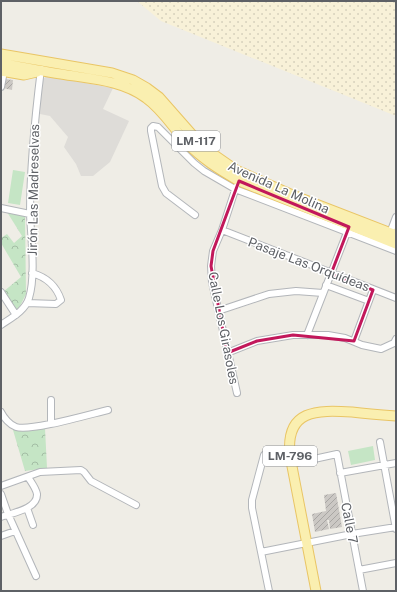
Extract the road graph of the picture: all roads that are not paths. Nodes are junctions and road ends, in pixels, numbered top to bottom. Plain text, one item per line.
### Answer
1 (1, 54) edge
2 (42, 61) junction
3 (2, 69) edge
4 (40, 71) junction
5 (1, 87) edge
6 (239, 181) junction
7 (1, 208) edge
8 (30, 214) junction
9 (195, 215) dead end
10 (396, 218) edge
11 (348, 229) junction
12 (222, 230) junction
13 (393, 234) edge
14 (396, 244) edge
15 (396, 251) edge
16 (32, 273) junction
17 (331, 274) junction
18 (326, 285) junction
19 (373, 290) junction
20 (1, 292) edge
21 (323, 293) junction
22 (396, 298) edge
23 (369, 301) junction
24 (27, 303) junction
25 (218, 311) junction
26 (16, 315) junction
27 (1, 325) edge
28 (307, 335) junction
29 (396, 339) edge
30 (354, 341) junction
31 (227, 353) junction
32 (237, 393) dead end
33 (51, 400) dead end
34 (108, 410) dead end
35 (2, 416) edge
36 (396, 416) edge
37 (51, 424) junction
38 (380, 442) dead end
39 (264, 455) dead end
40 (396, 463) edge
41 (291, 464) junction
42 (384, 465) junction
43 (340, 473) junction
44 (28, 477) junction
45 (1, 486) edge
46 (1, 494) edge
47 (136, 505) dead end
48 (27, 508) junction
49 (8, 514) junction
50 (1, 517) edge
51 (33, 525) dead end
52 (396, 528) edge
53 (15, 530) junction
54 (352, 534) junction
55 (1, 536) edge
56 (306, 543) junction
57 (261, 552) junction
58 (396, 563) edge
59 (359, 570) junction
60 (36, 576) dead end
61 (269, 591) edge
62 (316, 591) edge
63 (363, 591) edge

1 - 2 main road, Avenida La Molina / LM-117
2 - 4 street, Jirón Las Madreselvas
2 - 6 main road, Avenida La Molina / LM-117
3 - 4 main road, Avenida La Molina / LM-117
3 - 5 street
4 - 6 main road, Avenida La Molina / LM-117
4 - 8 street, Jirón Las Madreselvas
6 - 9 street
6 - 11 main road, Avenida La Molina / LM-117
6 - 12 street, Calle Los Girasoles
6 - 13 main road, Avenida La Molina / LM-117
7 - 8 street
8 - 16 street, Jirón Las Madreselvas
10 - 13 street
11 - 14 main road, Avenida La Molina / LM-117
11 - 15 street
11 - 17 street
12 - 17 street, Pasaje Las Orquídeas
12 - 25 street, Calle Los Girasoles
16 - 24 street, Jirón Las Madreselvas
16 - 24 street
17 - 18 street
17 - 19 street, Pasaje Las Orquídeas
18 - 21 street
18 - 23 street
19 - 22 street, Pasaje Las Orquídeas
19 - 23 street
20 - 26 street
21 - 25 street
21 - 28 street
23 - 30 street
24 - 26 street
25 - 31 street, Calle Los Girasoles
26 - 27 street
28 - 30 street
28 - 31 street
29 - 30 street
31 - 32 street, Calle Los Girasoles
33 - 37 street
34 - 37 street
35 - 37 street
36 - 41 main road, LM-796
38 - 42 street
39 - 57 street
40 - 42 street
41 - 43 street, Calle 7
41 - 56 main road, LM-796
42 - 43 street
42 - 52 street
43 - 54 street, Calle 7
44 - 45 street
44 - 47 street
44 - 48 street
46 - 49 street
48 - 49 street
48 - 51 street
49 - 50 street
49 - 53 street
52 - 54 street
53 - 55 street
53 - 60 street
54 - 56 street
54 - 59 street, Calle 7
56 - 57 street
56 - 62 main road, LM-796
57 - 61 street
58 - 59 street
59 - 63 street, Calle 7

